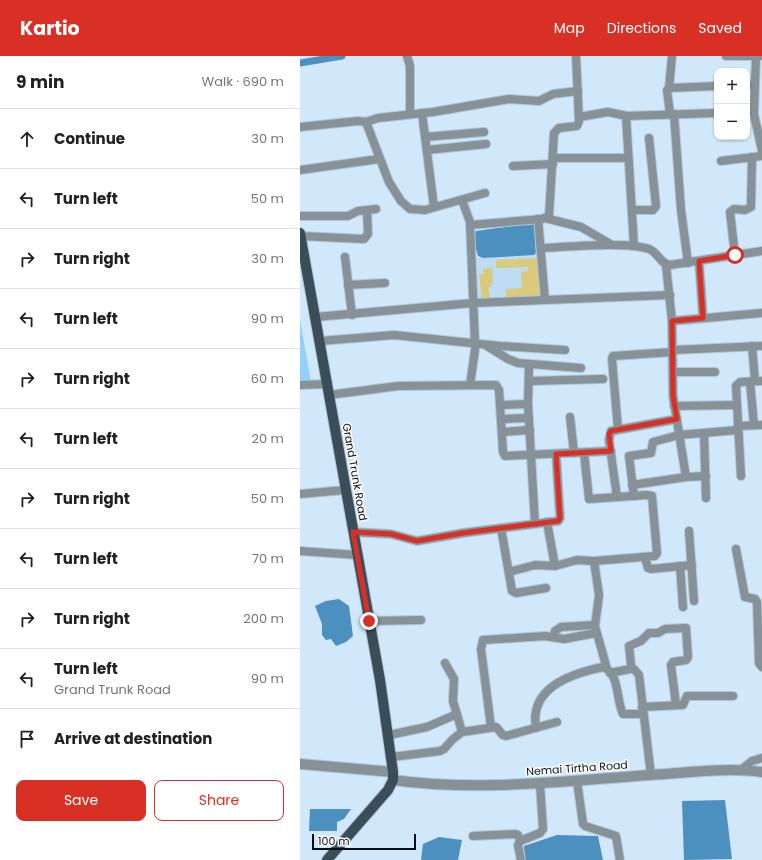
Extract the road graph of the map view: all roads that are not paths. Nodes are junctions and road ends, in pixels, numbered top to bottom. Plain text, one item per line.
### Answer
1 (407, 56) edge
2 (576, 56) edge
3 (672, 56) edge
4 (726, 56) edge
5 (756, 56) edge
6 (761, 56) edge
7 (751, 85) edge
8 (714, 86) edge
9 (669, 88) junction
10 (578, 91) junction
11 (422, 113) junction
12 (714, 113) edge
13 (410, 114) junction
14 (672, 114) junction
15 (626, 116) junction
16 (751, 116) edge
17 (579, 117) junction
18 (366, 122) junction
19 (300, 127) edge
20 (484, 132) dead end
21 (425, 137) junction
22 (649, 138) dead end
23 (486, 144) dead end
24 (427, 150) junction
25 (762, 151) edge
26 (762, 156) edge
27 (628, 158) junction
28 (752, 158) junction
29 (379, 159) junction
30 (553, 161) junction
31 (721, 161) dead end
32 (513, 166) dead end
33 (300, 170) edge
34 (485, 193) dead end
35 (462, 200) junction
36 (434, 207) junction
37 (376, 209) dead end
38 (367, 210) junction
39 (632, 210) junction
40 (300, 216) edge
41 (542, 218) junction
42 (470, 225) junction
43 (300, 234) edge
44 (613, 246) junction
45 (634, 246) junction
46 (541, 248) junction
47 (762, 251) edge
48 (735, 255) junction
49 (345, 257) dead end
50 (699, 261) junction
51 (688, 263) junction
52 (666, 265) junction
53 (385, 283) dead end
54 (348, 285) junction
55 (670, 295) junction
56 (545, 300) junction
57 (473, 303) junction
58 (762, 313) edge
59 (352, 315) junction
60 (316, 317) junction
61 (703, 318) junction
62 (672, 321) junction
63 (320, 341) junction
64 (478, 344) junction
65 (752, 346) junction
66 (762, 346) edge
67 (565, 350) dead end
68 (673, 351) junction
69 (529, 365) junction
70 (581, 368) dead end
71 (673, 372) junction
72 (715, 372) dead end
73 (603, 379) dead end
74 (529, 381) junction
75 (756, 381) edge
76 (300, 384) edge
77 (470, 385) junction
78 (328, 390) junction
79 (528, 404) junction
80 (500, 405) junction
81 (737, 405) junction
82 (674, 406) junction
83 (570, 417) dead end
84 (529, 418) junction
85 (501, 419) junction
86 (677, 419) junction
87 (758, 425) edge
88 (738, 428) junction
89 (618, 429) junction
90 (530, 430) junction
91 (502, 432) junction
92 (704, 433) junction
93 (679, 435) junction
94 (611, 451) junction
95 (584, 452) junction
96 (574, 453) junction
97 (556, 454) junction
98 (532, 456) junction
99 (706, 476) junction
100 (740, 476) dead end
101 (686, 477) junction
102 (632, 485) junction
103 (345, 490) junction
104 (300, 494) edge
105 (634, 496) junction
106 (617, 497) junction
107 (706, 498) dead end
108 (547, 522) junction
109 (535, 524) junction
110 (501, 528) junction
111 (689, 531) dead end
112 (353, 532) junction
113 (736, 549) dead end
114 (300, 551) edge
115 (357, 555) junction
116 (645, 558) junction
117 (594, 561) junction
118 (692, 565) junction
119 (555, 566) junction
120 (680, 566) junction
121 (509, 572) junction
122 (546, 588) dead end
123 (694, 601) dead end
124 (683, 607) dead end
125 (760, 613) edge
126 (421, 620) dead end
127 (369, 621) junction
128 (564, 627) junction
129 (596, 629) junction
130 (554, 636) junction
131 (564, 639) junction
132 (445, 663) dead end
133 (762, 667) edge
134 (630, 669) junction
135 (609, 671) junction
136 (734, 696) dead end
137 (676, 705) junction
138 (643, 711) junction
139 (457, 714) junction
140 (557, 722) dead end
141 (491, 727) junction
142 (536, 728) junction
143 (462, 732) junction
144 (389, 735) junction
145 (392, 757) junction
146 (762, 758) edge
147 (300, 764) edge
148 (742, 769) junction
149 (762, 772) edge
150 (651, 775) junction
151 (393, 776) junction
152 (577, 781) junction
153 (540, 784) junction
154 (473, 836) dead end
155 (520, 841) junction
156 (327, 860) edge
157 (520, 860) edge
158 (620, 860) edge

1 - 13 street
2 - 10 street
3 - 9 street
4 - 5 street
5 - 6 street
5 - 7 street
7 - 16 street
8 - 9 street
9 - 14 street
10 - 11 street
10 - 17 street
11 - 13 street
11 - 21 street
12 - 14 street
13 - 18 street
14 - 15 street
14 - 51 street
15 - 17 street
15 - 27 street
16 - 25 street
17 - 30 street
18 - 19 street
18 - 29 street
20 - 21 street
21 - 24 street
22 - 39 street
23 - 24 street
24 - 36 street
26 - 28 street
27 - 30 street
27 - 39 street
28 - 31 street
28 - 48 street
29 - 33 street
29 - 36 street
30 - 32 street
30 - 41 street
34 - 35 street
35 - 36 street
35 - 42 street
37 - 38 street
38 - 40 street
38 - 43 street
39 - 45 street
41 - 42 street
41 - 44 street
41 - 46 street
42 - 57 street
43 - 60 main road, Grand Trunk Road
44 - 45 street
44 - 46 street
45 - 52 street
46 - 56 street
47 - 48 street
48 - 50 street
49 - 54 street
50 - 51 street
50 - 61 street
51 - 52 street
52 - 55 street
53 - 54 street
54 - 59 street
55 - 56 street
55 - 62 street
56 - 57 street
57 - 59 street
57 - 64 street
58 - 61 street
59 - 60 street
60 - 63 main road, Grand Trunk Road
61 - 62 street
62 - 68 street
63 - 64 street
63 - 78 main road, Grand Trunk Road
64 - 67 street
64 - 69 street
64 - 77 street
65 - 66 street
65 - 68 street
65 - 75 street
68 - 71 street
68 - 89 street
69 - 70 street
69 - 74 street
71 - 72 street
71 - 82 street
73 - 74 street
74 - 79 street
75 - 81 street
75 - 87 street
76 - 78 street
77 - 78 street
77 - 80 street
78 - 103 main road, Grand Trunk Road
79 - 80 street
79 - 84 street
80 - 85 street
81 - 82 street
81 - 88 street
82 - 86 street
83 - 96 street
84 - 85 street
84 - 90 street
85 - 91 street
86 - 89 street
86 - 93 street
87 - 88 street
88 - 92 street
88 - 100 street
89 - 94 street
90 - 91 street
90 - 98 street
91 - 98 street
92 - 93 street
92 - 99 street
93 - 101 street
93 - 102 street
94 - 95 street
94 - 106 street
95 - 96 street
95 - 106 street
96 - 97 street
97 - 98 street
97 - 108 street
98 - 109 street
99 - 101 street
99 - 107 street
101 - 102 street
102 - 105 street
103 - 104 street
103 - 112 main road, Grand Trunk Road
105 - 106 street
105 - 116 street
108 - 109 street
108 - 119 street
109 - 110 street
110 - 112 street
110 - 121 street
111 - 118 street
112 - 115 main road, Grand Trunk Road
113 - 125 street
114 - 115 street
115 - 127 main road, Grand Trunk Road
116 - 117 street
116 - 120 street
117 - 119 street
117 - 129 street
118 - 120 street
118 - 123 street
119 - 121 street
120 - 124 street
121 - 122 street
125 - 133 street
126 - 127 street
127 - 144 main road, Grand Trunk Road
128 - 129 street
128 - 130 street
128 - 131 street
129 - 131 street
129 - 135 street
130 - 131 street
130 - 141 street
132 - 139 street
134 - 135 street
134 - 137 street
134 - 138 street
135 - 138 street
135 - 142 street
136 - 137 street
137 - 138 street
138 - 150 street
139 - 143 street
139 - 144 street
140 - 142 street
141 - 142 street
141 - 143 street
143 - 145 street
144 - 145 main road, Grand Trunk Road
145 - 151 main road, Grand Trunk Road
146 - 148 street
147 - 151 street, Nemai Tirtha Road
148 - 149 street, Nemai Tirtha Road
148 - 150 street, Nemai Tirtha Road
150 - 152 street, Nemai Tirtha Road
151 - 153 street, Nemai Tirtha Road
151 - 156 main road
152 - 153 street, Nemai Tirtha Road
152 - 158 street
153 - 155 street
154 - 155 street
155 - 157 street

